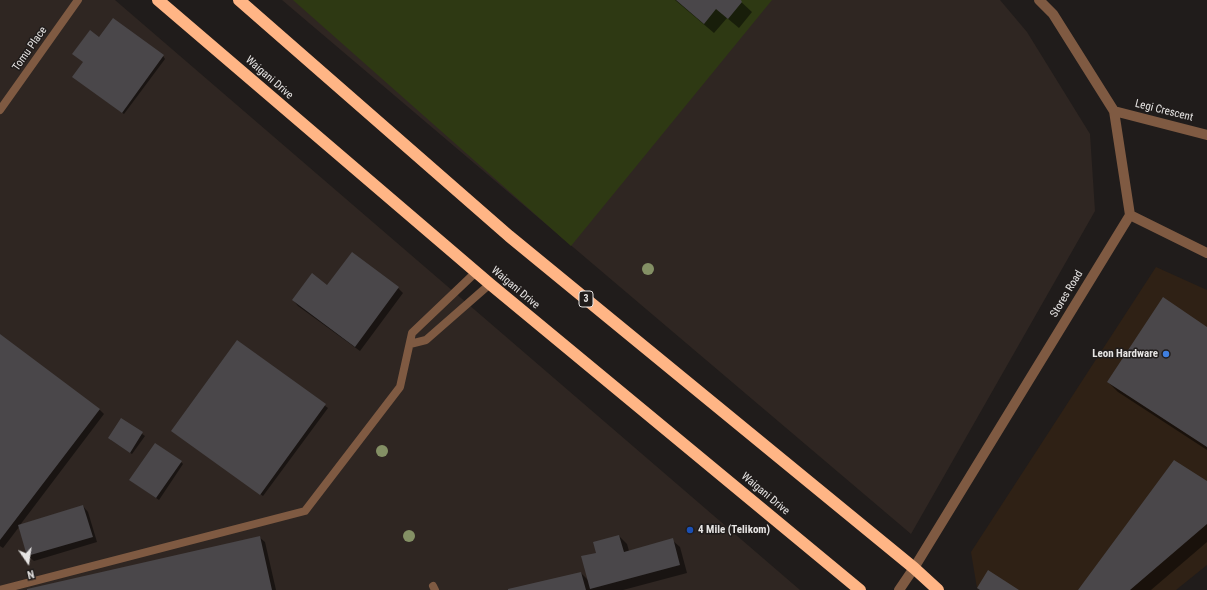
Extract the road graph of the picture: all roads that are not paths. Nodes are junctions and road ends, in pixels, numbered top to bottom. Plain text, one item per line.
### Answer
1 (78, 0) edge
2 (158, 0) edge
3 (240, 0) edge
4 (1040, 0) edge
5 (0, 110) edge
6 (1114, 110) junction
7 (1207, 135) edge
8 (1130, 215) junction
9 (1207, 253) edge
10 (476, 272) junction
11 (490, 284) junction
12 (410, 344) junction
13 (914, 568) junction
14 (0, 590) edge
15 (860, 590) edge
16 (899, 590) edge
17 (938, 590) edge

1 - 5 lane, Tomu Place
2 - 10 highway, Waigani Drive
3 - 13 highway, 3
4 - 6 street
6 - 7 street, Legi Crescent
6 - 8 street
8 - 9 street
8 - 13 street, Stores Road
10 - 11 highway, Waigani Drive
10 - 12 lane
11 - 12 lane
11 - 15 highway, Waigani Drive
12 - 14 lane
13 - 16 street, Stores Road
13 - 17 highway, 3

